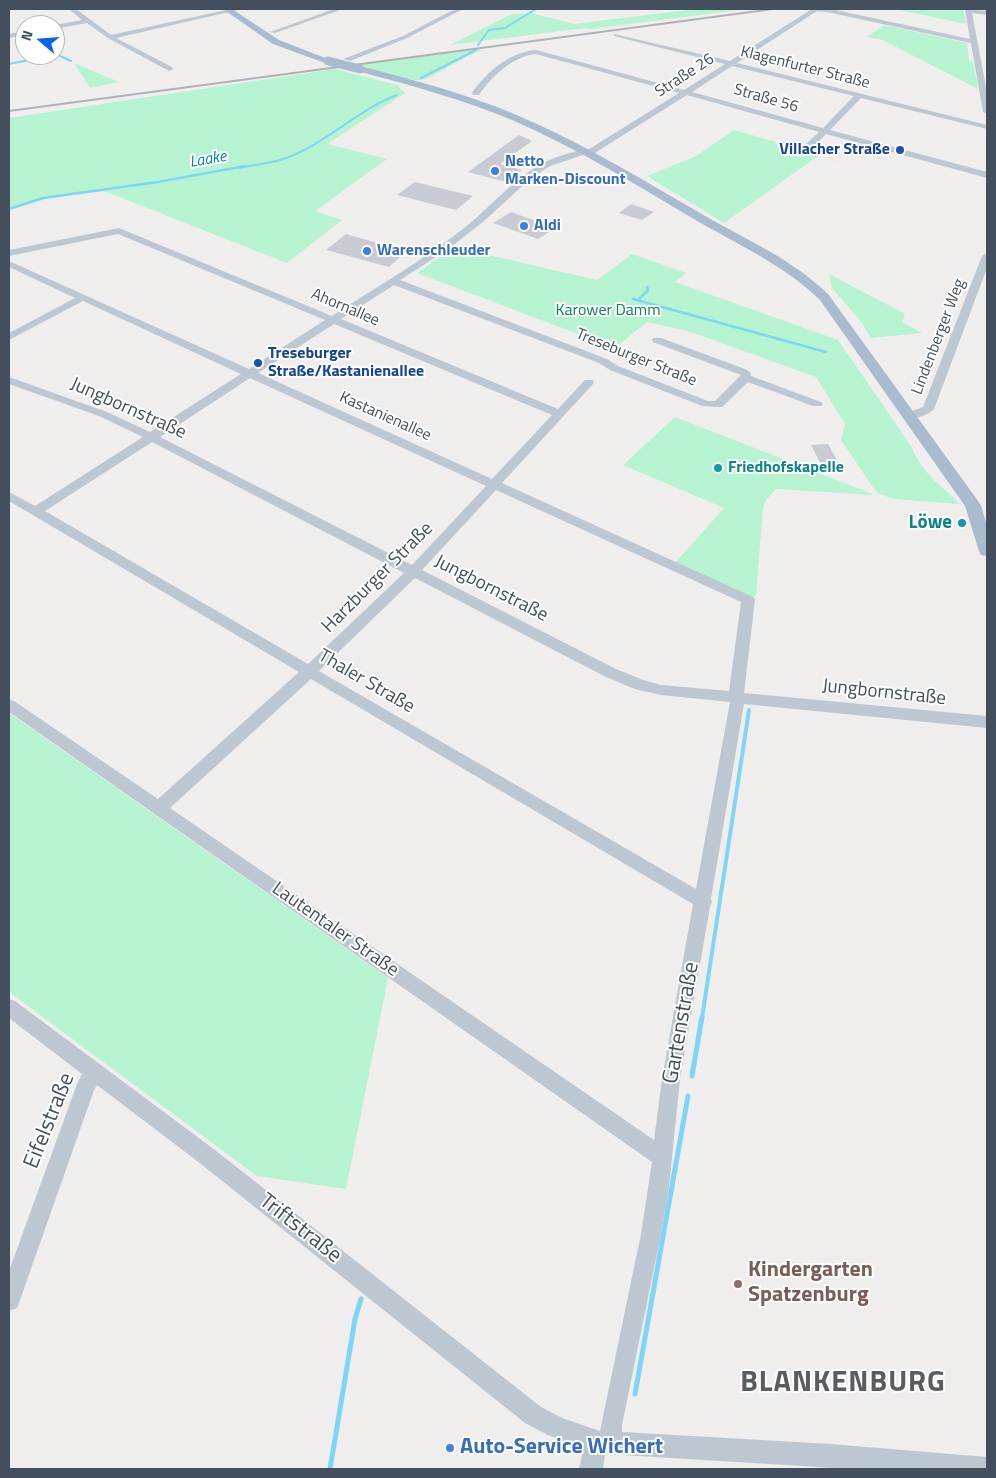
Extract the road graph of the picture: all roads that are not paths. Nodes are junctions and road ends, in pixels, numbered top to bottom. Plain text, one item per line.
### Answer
1 (72, 9) edge
2 (340, 9) edge
3 (460, 9) edge
4 (232, 10) edge
5 (969, 10) edge
6 (987, 13) edge
7 (86, 20) junction
8 (65, 25) edge
9 (273, 32) dead end
10 (616, 35) dead end
11 (110, 37) junction
12 (978, 44) junction
13 (347, 59) dead end
14 (730, 64) junction
15 (169, 69) dead end
16 (986, 91) edge
17 (687, 92) junction
18 (476, 93) dead end
19 (859, 96) junction
20 (987, 112) edge
21 (987, 126) edge
22 (824, 131) junction
23 (809, 146) dead end
24 (585, 153) junction
25 (987, 175) edge
26 (9, 253) edge
27 (987, 256) edge
28 (9, 264) edge
29 (393, 281) junction
30 (82, 298) junction
31 (332, 320) junction
32 (9, 336) edge
33 (657, 340) dead end
34 (249, 373) junction
35 (746, 378) junction
36 (9, 380) edge
37 (589, 382) dead end
38 (816, 404) dead end
39 (560, 414) junction
40 (908, 416) junction
41 (151, 437) junction
42 (493, 484) junction
43 (9, 496) edge
44 (973, 505) joint
45 (36, 512) junction
46 (987, 551) edge
47 (414, 571) junction
48 (748, 600) joint
49 (309, 672) junction
50 (737, 697) junction
51 (9, 705) edge
52 (987, 722) edge
53 (159, 808) junction
54 (704, 902) junction
55 (9, 1007) edge
56 (96, 1072) junction
57 (661, 1156) junction
58 (9, 1300) edge
59 (604, 1443) junction
60 (591, 1469) edge
61 (987, 1469) edge

1 - 7 street
2 - 9 street
3 - 13 street
4 - 11 street
4 - 24 main road, bridge
5 - 6 street
5 - 12 street
7 - 8 street
7 - 11 street
10 - 14 street, Klagenfurter Straße
11 - 15 street
12 - 14 street, Straße 26
12 - 16 street
14 - 17 street, Straße 26
14 - 19 street, Klagenfurter Straße
16 - 20 street
17 - 18 street, Straße 56
17 - 22 street, Straße 56
17 - 24 street, Straße 26
19 - 21 street, Klagenfurter Straße
19 - 22 street
22 - 23 street
22 - 25 street, Straße 56
24 - 29 street
24 - 40 main road
26 - 31 street, Ahornallee
27 - 40 street, Lindenberger Weg
28 - 30 street, Kastanienallee
29 - 31 street
29 - 35 street, Treseburger Straße
30 - 32 street
30 - 34 street, Kastanienallee
31 - 34 street
31 - 39 street, Ahornallee
33 - 35 street, Treseburger Straße
34 - 41 street
34 - 42 street, Kastanienallee
35 - 38 street, Treseburger Straße
36 - 41 street, Jungbornstraße
37 - 39 street, Harzburger Straße
39 - 42 street, Harzburger Straße
40 - 44 main road
41 - 45 street
41 - 47 street, Jungbornstraße
42 - 47 street, Harzburger Straße
42 - 48 street, Kastanienallee
43 - 45 street, Thaler Straße
44 - 46 main road
45 - 49 street, Thaler Straße
47 - 49 street, Harzburger Straße
47 - 50 street, Jungbornstraße
48 - 50 street, Gartenstraße
49 - 53 street, Harzburger Straße
49 - 54 street, Thaler Straße
50 - 52 street, Jungbornstraße
50 - 54 street, Gartenstraße
51 - 53 street, Lautentaler Straße
53 - 57 street, Lautentaler Straße
54 - 57 street, Gartenstraße
55 - 56 street, Triftstraße
56 - 58 street, Eifelstraße
56 - 59 street, Triftstraße
57 - 59 street, Gartenstraße
59 - 60 street, Gartenstraße
59 - 61 street, Triftstraße

